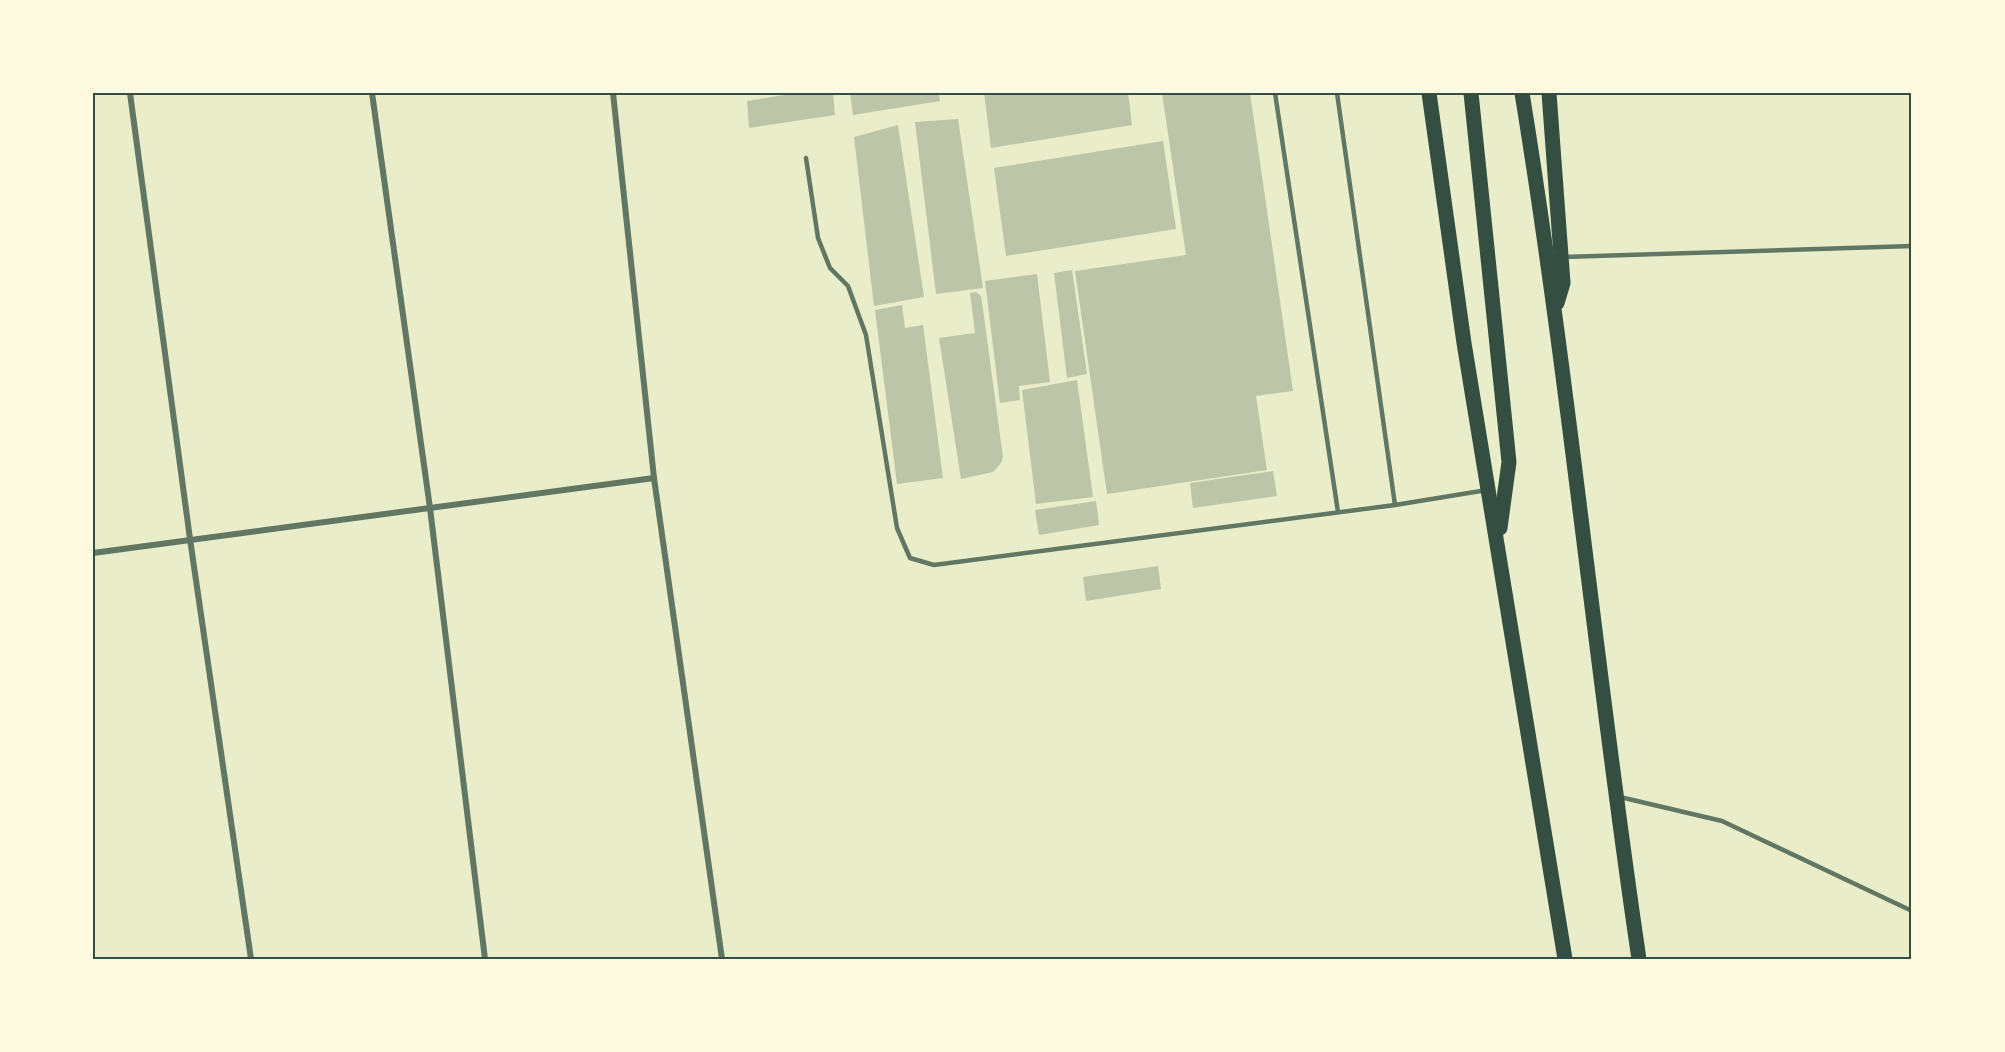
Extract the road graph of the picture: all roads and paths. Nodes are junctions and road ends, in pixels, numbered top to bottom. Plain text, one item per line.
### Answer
1 (130, 93) edge
2 (372, 93) edge
3 (613, 93) edge
4 (1275, 93) edge
5 (1337, 93) edge
6 (1429, 93) edge
7 (1471, 93) edge
8 (1522, 93) edge
9 (1549, 93) edge
10 (806, 158) dead end
11 (1912, 246) edge
12 (1560, 257) junction
13 (1555, 309) junction
14 (654, 478) junction
15 (1489, 490) junction
16 (1395, 505) junction
17 (430, 508) junction
18 (1338, 512) junction
19 (190, 539) junction
20 (1498, 546) junction
21 (93, 553) edge
22 (1615, 796) junction
23 (1912, 911) edge
24 (251, 959) edge
25 (485, 959) edge
26 (722, 959) edge
27 (1566, 959) edge
28 (1639, 959) edge

1 - 19 street
2 - 17 street
3 - 14 street
4 - 18 lane
5 - 16 lane
6 - 15 main road
7 - 20 main road
8 - 13 main road
9 - 12 main road
10 - 18 lane
11 - 12 lane
12 - 13 main road
13 - 22 main road
14 - 17 street
14 - 26 street
15 - 16 lane
15 - 20 main road
16 - 18 lane
17 - 19 street
17 - 25 street
19 - 21 street
19 - 24 street
20 - 27 main road
22 - 23 lane
22 - 28 main road

